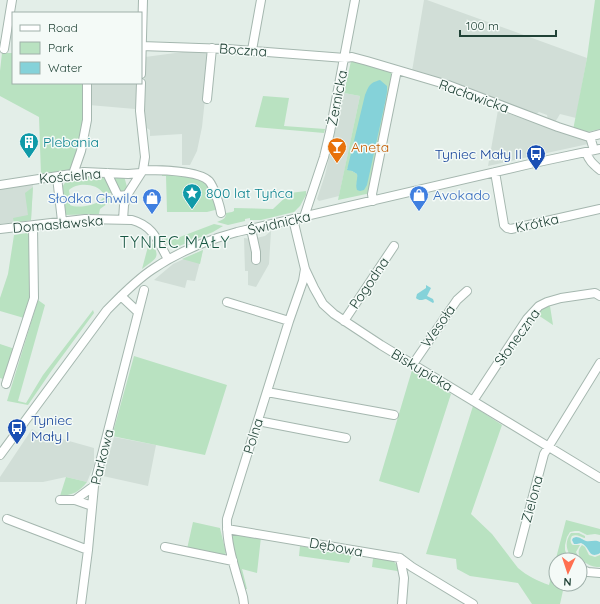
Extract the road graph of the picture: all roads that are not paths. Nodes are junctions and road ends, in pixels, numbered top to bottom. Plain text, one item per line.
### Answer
1 (12, 0) edge
2 (143, 0) edge
3 (261, 0) edge
4 (355, 0) edge
5 (142, 23) edge
6 (142, 46) edge
7 (212, 48) junction
8 (2, 49) edge
9 (252, 50) junction
10 (344, 58) junction
11 (397, 70) junction
12 (87, 84) edge
13 (141, 84) edge
14 (207, 99) dead end
15 (600, 134) edge
16 (589, 137) junction
17 (593, 150) edge
18 (600, 170) edge
19 (142, 171) junction
20 (495, 172) junction
21 (107, 173) junction
22 (73, 174) junction
23 (57, 177) junction
24 (0, 185) edge
25 (127, 196) junction
26 (373, 201) junction
27 (600, 209) edge
28 (222, 213) dead end
29 (304, 217) junction
30 (293, 219) junction
31 (123, 220) junction
32 (62, 221) junction
33 (33, 226) junction
34 (0, 229) edge
35 (251, 229) junction
36 (394, 246) dead end
37 (168, 259) junction
38 (256, 260) dead end
39 (305, 269) junction
40 (144, 290) dead end
41 (467, 291) dead end
42 (121, 296) junction
43 (600, 296) edge
44 (227, 302) dead end
45 (138, 312) junction
46 (289, 321) junction
47 (344, 321) junction
48 (600, 363) edge
49 (413, 364) junction
50 (6, 384) dead end
51 (267, 392) junction
52 (474, 401) junction
53 (394, 415) dead end
54 (258, 422) junction
55 (346, 438) dead end
56 (548, 446) junction
57 (0, 455) edge
58 (600, 478) edge
59 (94, 486) junction
60 (60, 500) dead end
61 (74, 500) junction
62 (92, 506) junction
63 (8, 519) dead end
64 (227, 529) junction
65 (165, 547) dead end
66 (88, 550) junction
67 (518, 553) dead end
68 (400, 558) junction
69 (232, 561) junction
70 (588, 572) edge
71 (600, 574) edge
72 (81, 604) edge
73 (244, 604) edge
74 (402, 604) edge
75 (473, 604) edge

1 - 8 street
2 - 5 street
3 - 9 street
4 - 10 street, Żernicka
6 - 7 street, Boczna
7 - 9 street, Boczna
7 - 14 street
9 - 10 street, Boczna
10 - 11 street, Racławicka
10 - 29 street, Żernicka
11 - 16 street, Racławicka
11 - 26 street
12 - 22 street
13 - 19 street
15 - 16 street
16 - 17 street
17 - 18 street
17 - 20 street, Świdnicka
19 - 21 street, Kościelna
19 - 25 street
19 - 28 street
20 - 26 street, Świdnicka
20 - 27 street, Krótka
21 - 22 street, Kościelna
21 - 25 street
22 - 23 street, Kościelna
23 - 24 street, Kościelna
23 - 32 street
25 - 31 street
26 - 29 street, Świdnicka
29 - 30 street, Świdnicka
30 - 35 street, Świdnicka
30 - 39 street, Biskupicka
31 - 32 street, Domasławska
31 - 37 street, Domasławska
32 - 33 street, Domasławska
33 - 34 street, Domasławska
33 - 50 street
35 - 37 street, Świdnicka
35 - 38 street
36 - 47 street, Pogodna
37 - 42 street, Świdnicka
39 - 46 street, Polna
39 - 47 street, Biskupicka
40 - 45 street, Parkowa
41 - 49 street, Wesoła
42 - 45 street
42 - 57 street, Świdnicka
43 - 52 street, Słoneczna
44 - 46 street
45 - 59 street, Parkowa
46 - 51 street, Polna
47 - 49 street, Biskupicka
48 - 56 street, Zielona
49 - 52 street, Biskupicka
51 - 53 street
51 - 54 street, Polna
52 - 56 street, Biskupicka
54 - 55 street
54 - 64 street, Polna
56 - 58 street, Biskupicka
56 - 67 street, Zielona
59 - 61 street
59 - 62 street, Parkowa
60 - 61 street
61 - 62 street
62 - 66 street, Parkowa
63 - 66 street
64 - 68 street, Dębowa
64 - 69 street, Polna
65 - 69 street
66 - 72 street, Parkowa
68 - 74 street
68 - 75 street
69 - 73 street, Polna
70 - 71 street

